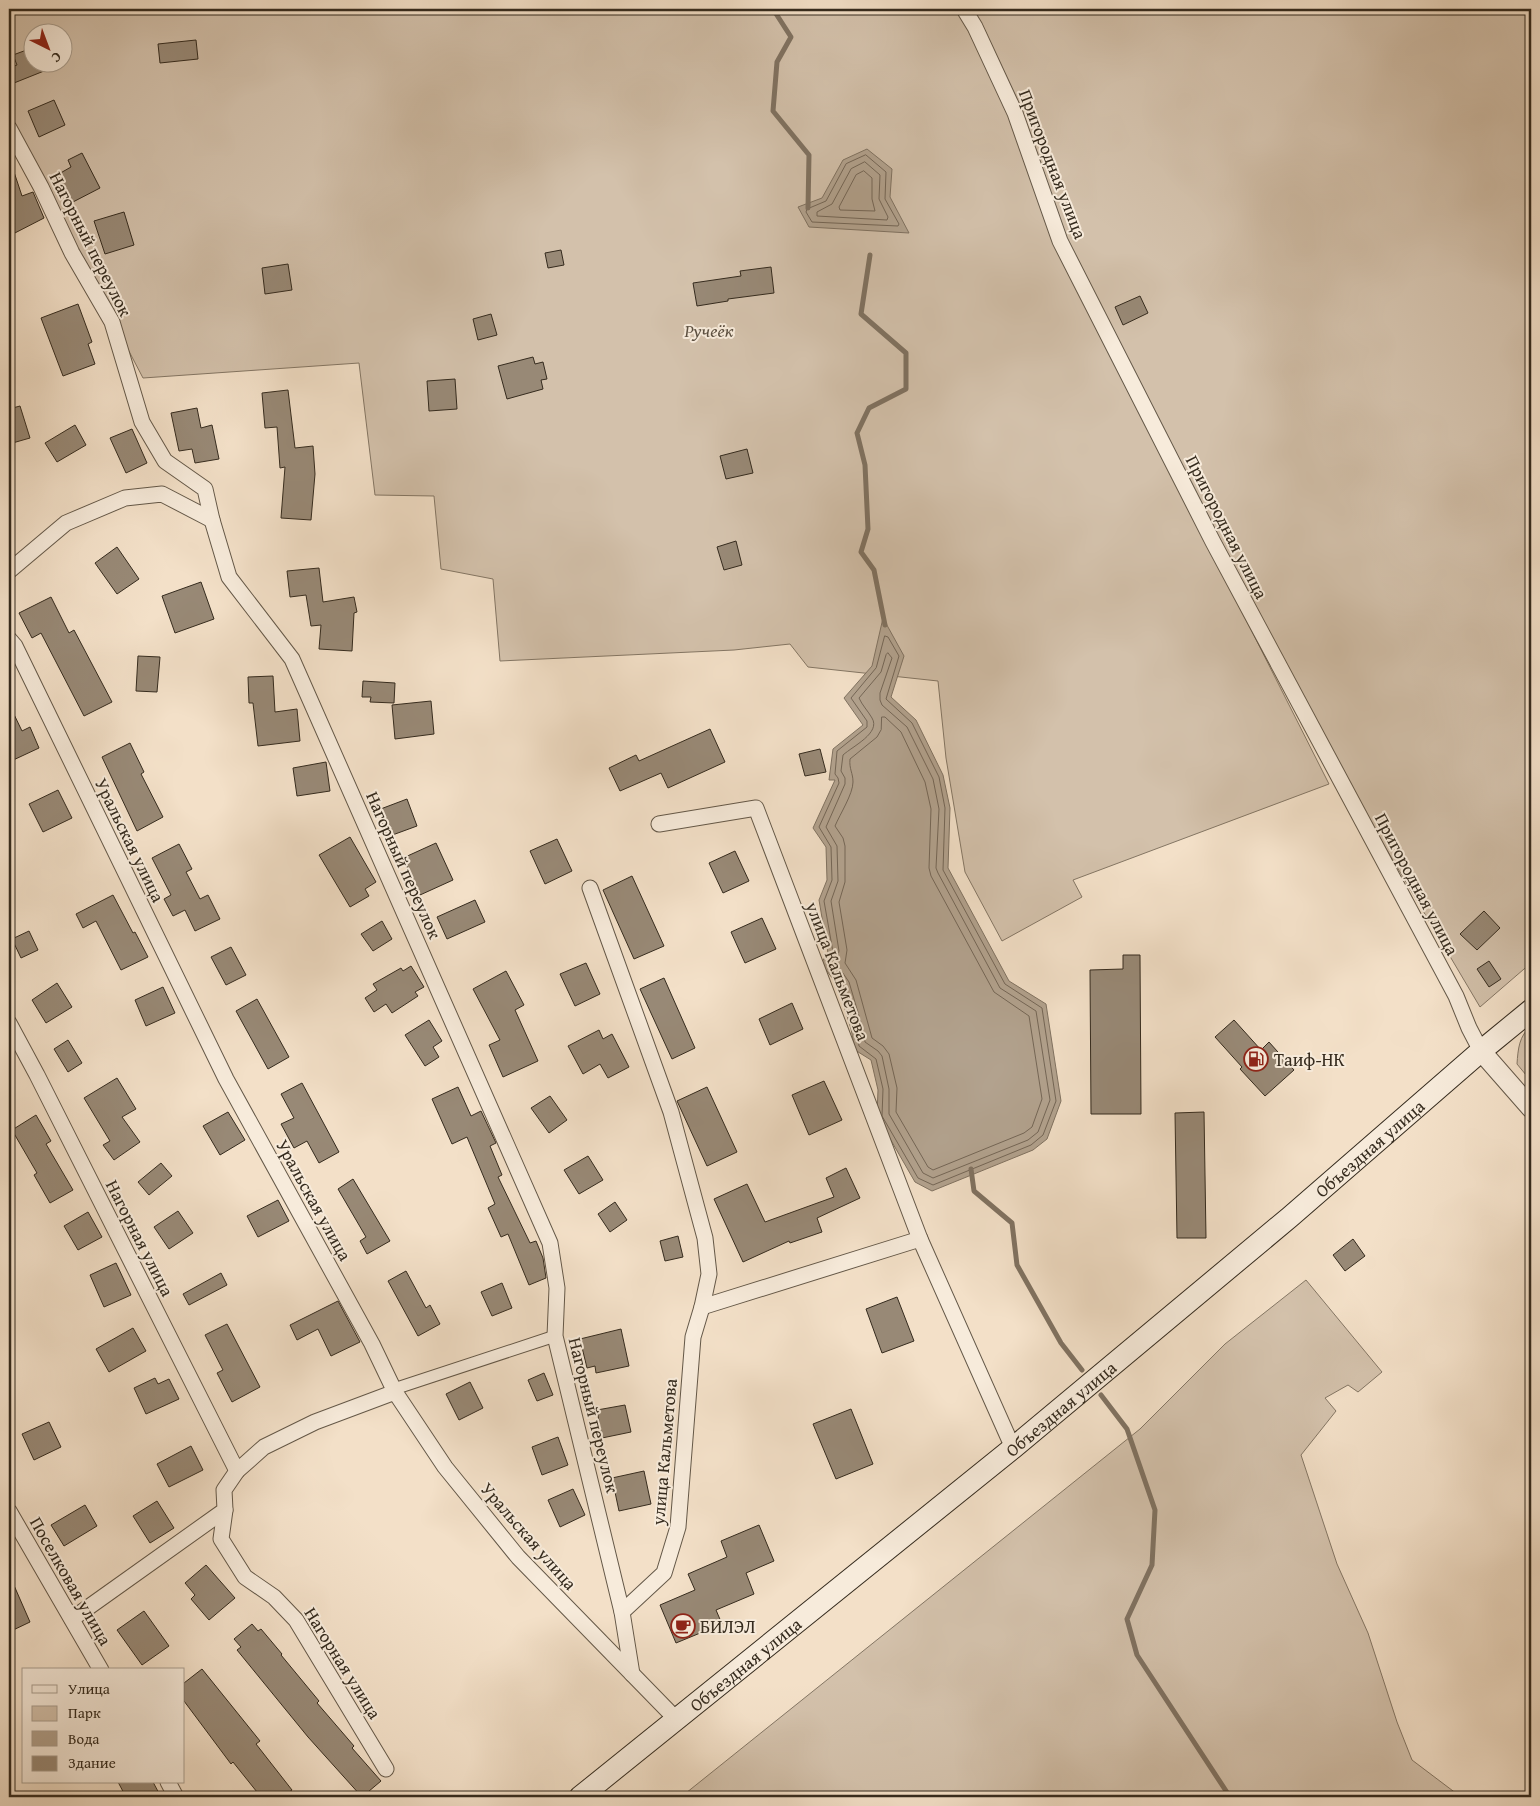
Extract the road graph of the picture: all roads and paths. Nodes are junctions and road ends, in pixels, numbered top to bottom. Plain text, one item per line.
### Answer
1 (964, 9) edge
2 (9, 128) edge
3 (212, 520) junction
4 (9, 572) edge
5 (9, 639) edge
6 (659, 824) dead end
7 (590, 888) dead end
8 (1531, 1010) edge
9 (9, 1023) edge
10 (1481, 1051) junction
11 (1531, 1108) edge
12 (920, 1239) junction
13 (702, 1308) junction
14 (555, 1336) junction
15 (394, 1391) junction
16 (1013, 1448) junction
17 (237, 1471) junction
18 (225, 1510) junction
19 (9, 1511) edge
20 (622, 1612) junction
21 (72, 1619) junction
22 (100, 1668) edge
23 (632, 1674) junction
24 (676, 1719) junction
25 (386, 1769) dead end
26 (169, 1784) edge
27 (176, 1797) edge
28 (580, 1797) edge

1 - 10 street, Пригородная улица
2 - 3 street, Нагорный переулок
3 - 4 street
3 - 14 street, Нагорный переулок
5 - 15 street, Уральская улица
6 - 12 street, улица Кальметова
7 - 13 street, улица Кальметова
8 - 10 main road, Объездная улица
9 - 17 street, Нагорная улица
10 - 11 street
10 - 16 main road, Объездная улица
12 - 13 street
12 - 16 street, улица Кальметова
13 - 20 street, улица Кальметова
14 - 15 street
14 - 20 street, Нагорный переулок
15 - 17 street, Нагорная улица
15 - 23 street, Уральская улица
16 - 24 main road, Объездная улица
17 - 18 street, Нагорная улица
18 - 21 street
18 - 25 street, Нагорная улица
19 - 21 street, Поселковая улица
20 - 23 street, Нагорный переулок
21 - 22 street, Поселковая улица
23 - 24 street, Уральская улица
24 - 28 main road, Объездная улица
26 - 27 street

